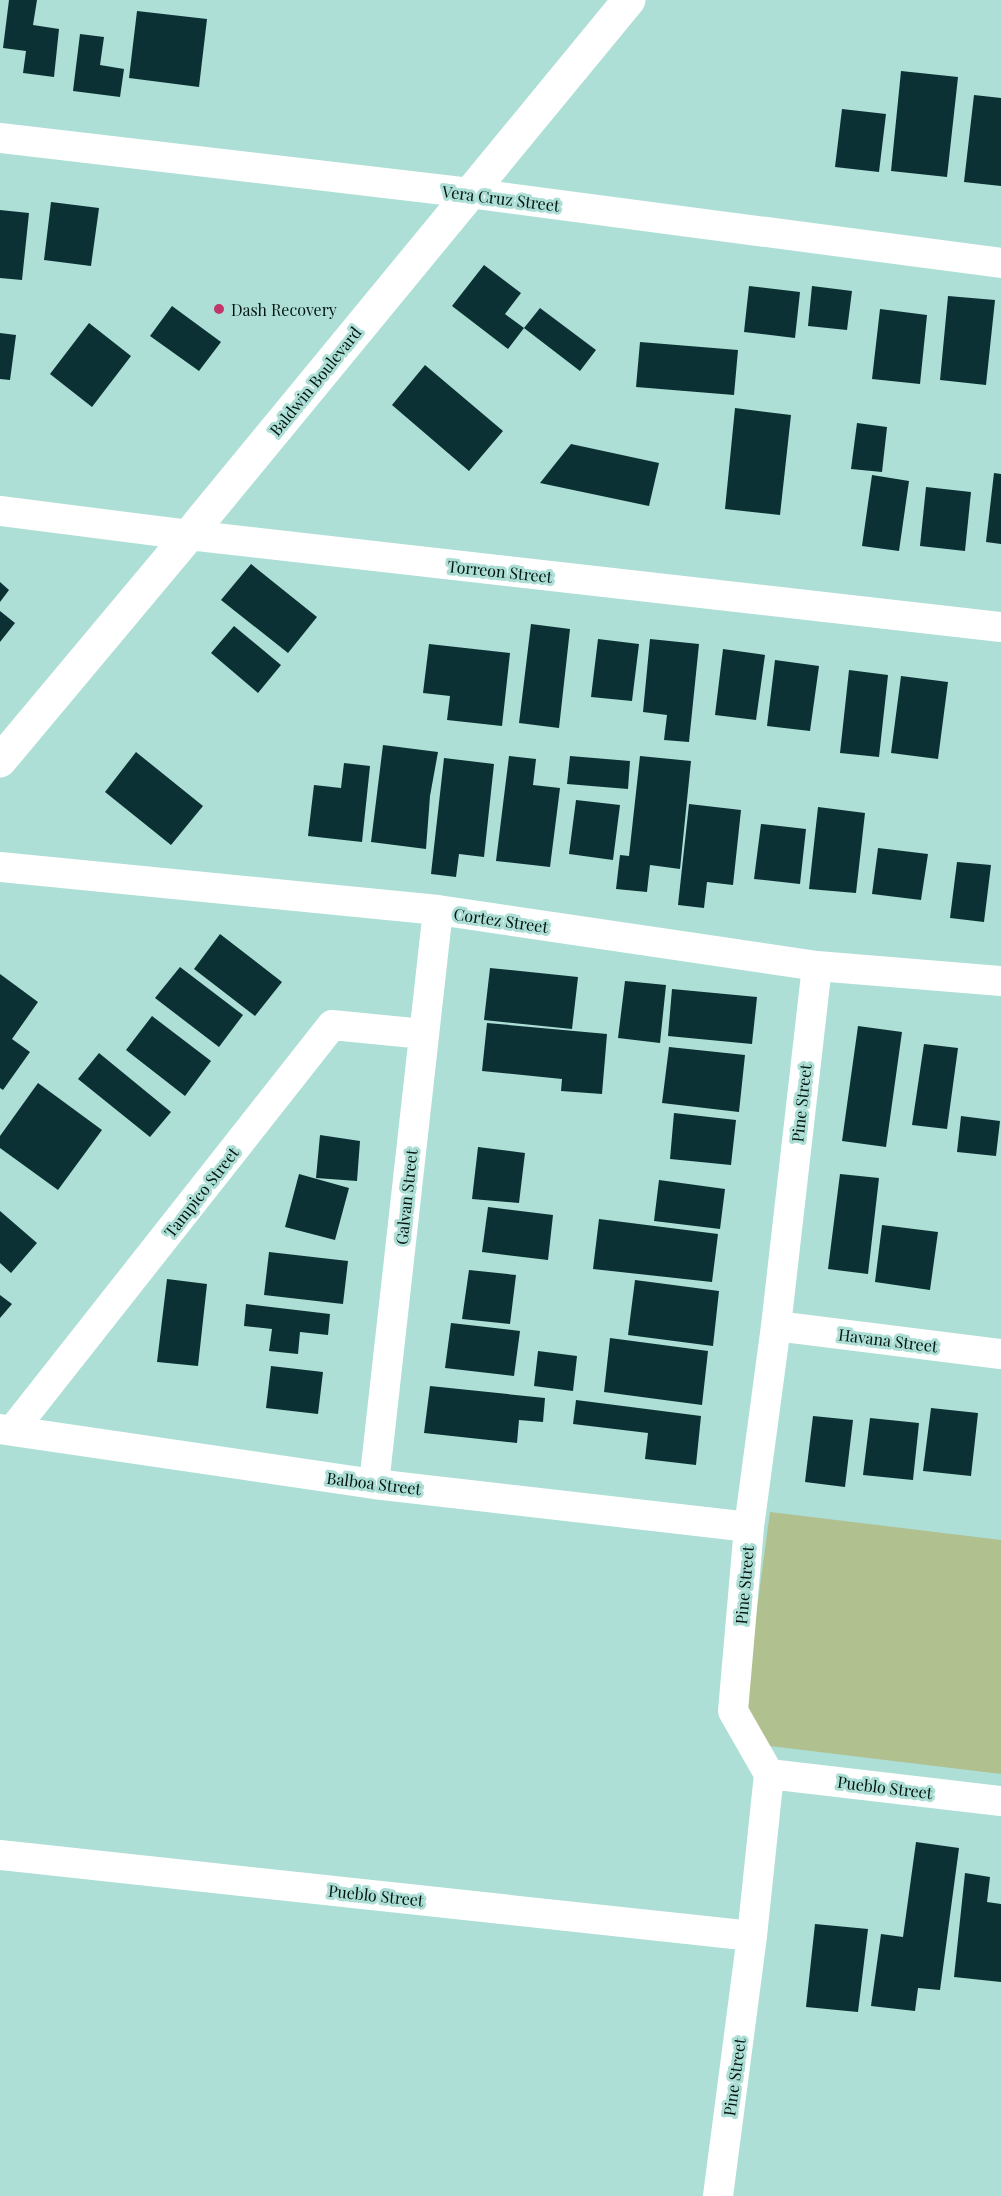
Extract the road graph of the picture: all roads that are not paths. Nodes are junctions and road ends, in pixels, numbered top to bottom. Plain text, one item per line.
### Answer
1 (628, 0) edge
2 (0, 138) edge
3 (470, 193) junction
4 (1001, 263) edge
5 (0, 511) edge
6 (189, 536) junction
7 (1001, 627) edge
8 (0, 761) edge
9 (0, 867) edge
10 (438, 910) junction
11 (817, 966) junction
12 (1001, 981) edge
13 (424, 1034) junction
14 (776, 1326) junction
15 (1001, 1354) edge
16 (6, 1430) edge
17 (374, 1484) junction
18 (749, 1527) junction
19 (769, 1774) junction
20 (1001, 1801) edge
21 (0, 1855) edge
22 (752, 1936) junction
23 (718, 2196) edge

1 - 3 main road, Baldwin Boulevard
2 - 3 street, Vera Cruz Street
3 - 4 street, Vera Cruz Street
3 - 6 main road, Baldwin Boulevard
5 - 6 street, Torreon Street
6 - 7 street, Torreon Street
6 - 8 main road, Baldwin Boulevard
9 - 10 street, Cortez Street
10 - 11 street, Cortez Street
10 - 13 street, Galvan Street
11 - 12 street, Cortez Street
11 - 14 street, Pine Street
13 - 16 street, Tampico Street
13 - 17 street, Galvan Street
14 - 15 street, Havana Street
14 - 18 street, Pine Street
16 - 17 street, Balboa Street
17 - 18 street, Balboa Street
18 - 19 street, Pine Street
19 - 20 street, Pueblo Street
19 - 22 street, Pine Street
21 - 22 street, Pueblo Street
22 - 23 street, Pine Street

